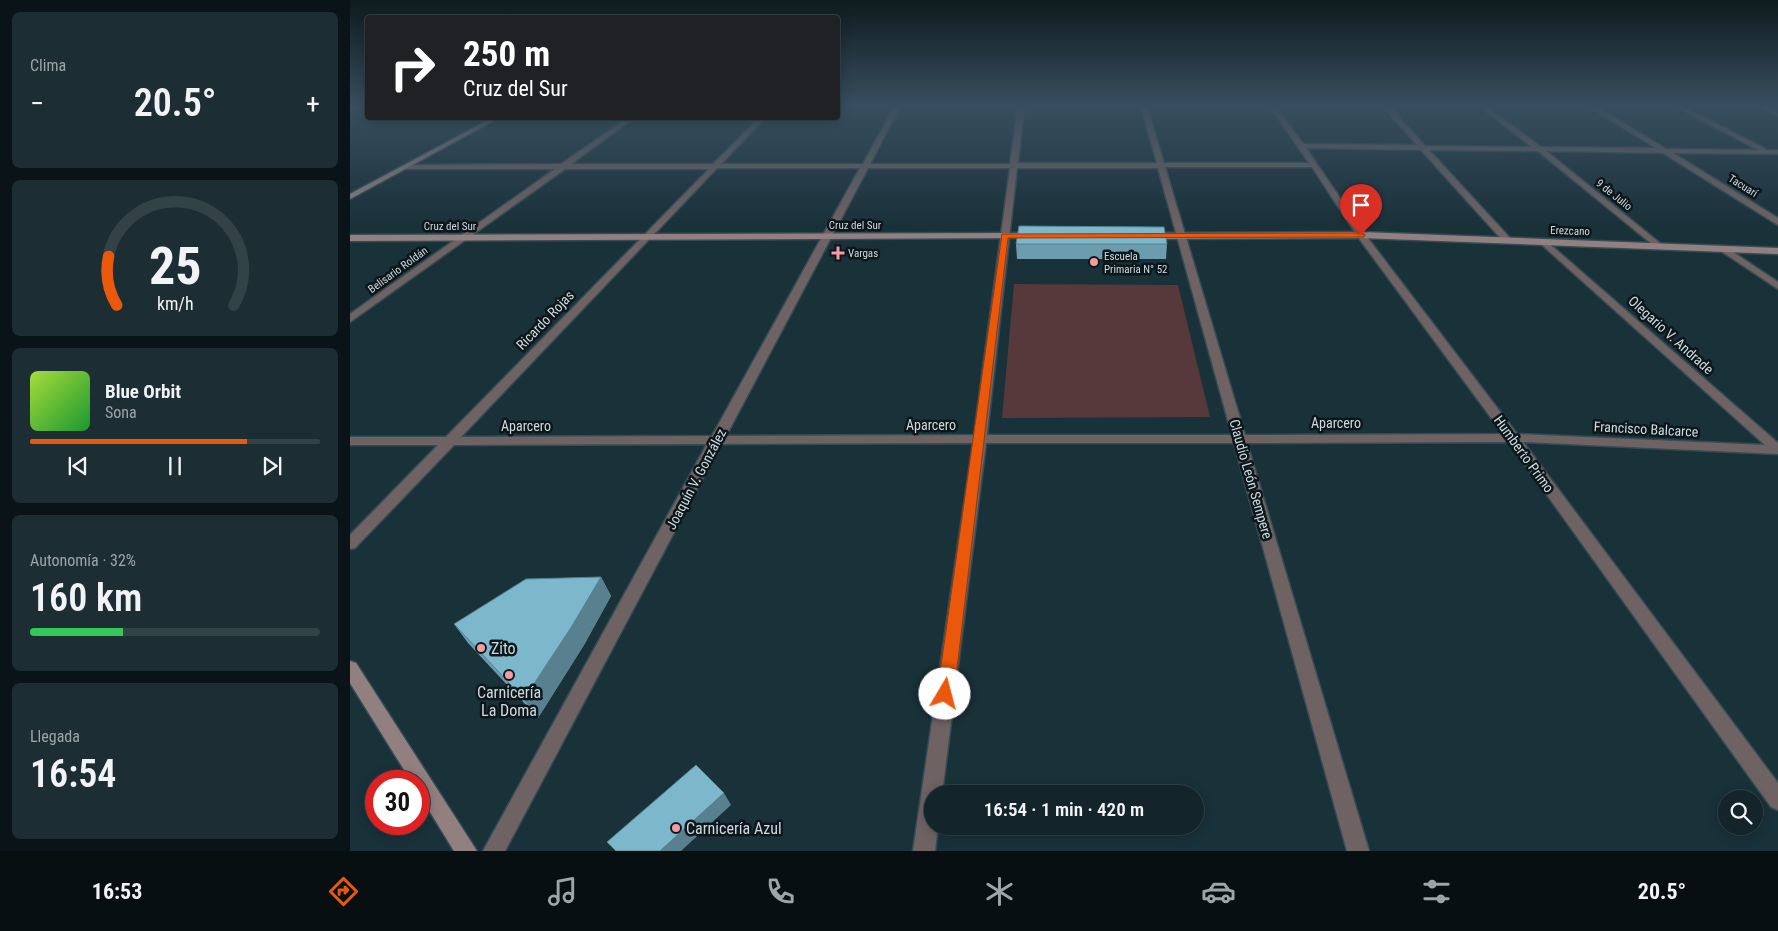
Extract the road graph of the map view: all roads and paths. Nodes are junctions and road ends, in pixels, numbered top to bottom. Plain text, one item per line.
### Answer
1 (1301, 146) edge
2 (1420, 146) edge
3 (444, 147) edge
4 (591, 147) edge
5 (733, 147) edge
6 (875, 147) edge
7 (1016, 147) edge
8 (1156, 147) edge
9 (1503, 147) edge
10 (1537, 147) junction
11 (1658, 147) edge
12 (1758, 147) edge
13 (1664, 150) junction
14 (1766, 151) junction
15 (1778, 152) edge
16 (1314, 165) junction
17 (865, 166) junction
18 (1013, 166) junction
19 (1162, 166) junction
20 (713, 167) junction
21 (405, 168) junction
22 (561, 168) junction
23 (350, 197) edge
24 (1778, 222) edge
25 (1361, 235) junction
26 (647, 236) junction
27 (827, 236) junction
28 (1005, 236) junction
29 (1044, 236) edge
30 (1142, 236) edge
31 (1182, 236) junction
32 (463, 237) junction
33 (350, 238) edge
34 (1507, 240) junction
35 (1544, 242) junction
36 (1658, 246) junction
37 (1724, 249) junction
38 (1778, 251) edge
39 (1778, 286) edge
40 (350, 319) edge
41 (1240, 438) junction
42 (1513, 438) junction
43 (980, 440) junction
44 (350, 441) edge
45 (450, 441) junction
46 (717, 441) junction
47 (1778, 450) edge
48 (350, 544) edge
49 (350, 668) edge
50 (1778, 800) edge
51 (466, 851) edge
52 (494, 851) edge
53 (924, 851) edge
54 (1358, 851) edge

1 - 16 street, Humberto Primo
2 - 34 street
3 - 21 street
4 - 22 street, Belisario Roldán
5 - 20 street, Ricardo Rojas
6 - 17 street, Joaquín V. González
7 - 18 street
8 - 19 street, Claudio León Sempere
9 - 10 street
10 - 13 street
10 - 36 street, 9 de Julio
11 - 13 street, Tacuarí
12 - 14 street
13 - 14 street
13 - 24 street, Tacuarí
14 - 15 street
16 - 19 street
16 - 25 street, Humberto Primo
17 - 18 street
17 - 20 street
17 - 27 street, Joaquín V. González
18 - 19 street
18 - 28 street
19 - 31 street, Claudio León Sempere
20 - 22 street
20 - 26 street, Ricardo Rojas
21 - 22 street
21 - 23 street
22 - 32 street, Belisario Roldán
25 - 31 street
25 - 34 street, Erezcano
25 - 42 street, Humberto Primo
26 - 27 street, Cruz del Sur
26 - 32 street, Cruz del Sur
26 - 45 street, Ricardo Rojas
27 - 28 street, Cruz del Sur
27 - 46 street, Joaquín V. González
28 - 29 street, Cruz del Sur
28 - 43 street
30 - 31 street
31 - 41 street, Claudio León Sempere
32 - 33 street, Cruz del Sur
32 - 40 street, Belisario Roldán
34 - 35 street, Erezcano
35 - 36 street, Erezcano
35 - 47 street, Olegario V. Andrade
36 - 37 street, Erezcano
37 - 38 street, Erezcano
37 - 39 street
41 - 42 street, Aparcero
41 - 43 street, Aparcero
41 - 54 street, Claudio León Sempere
42 - 47 street, Francisco Balcarce
42 - 50 street, Humberto Primo
43 - 46 street, Aparcero
43 - 53 street
44 - 45 street, Aparcero
45 - 46 street, Aparcero
45 - 48 street, Ricardo Rojas
46 - 52 street, Joaquín V. González
49 - 51 street

